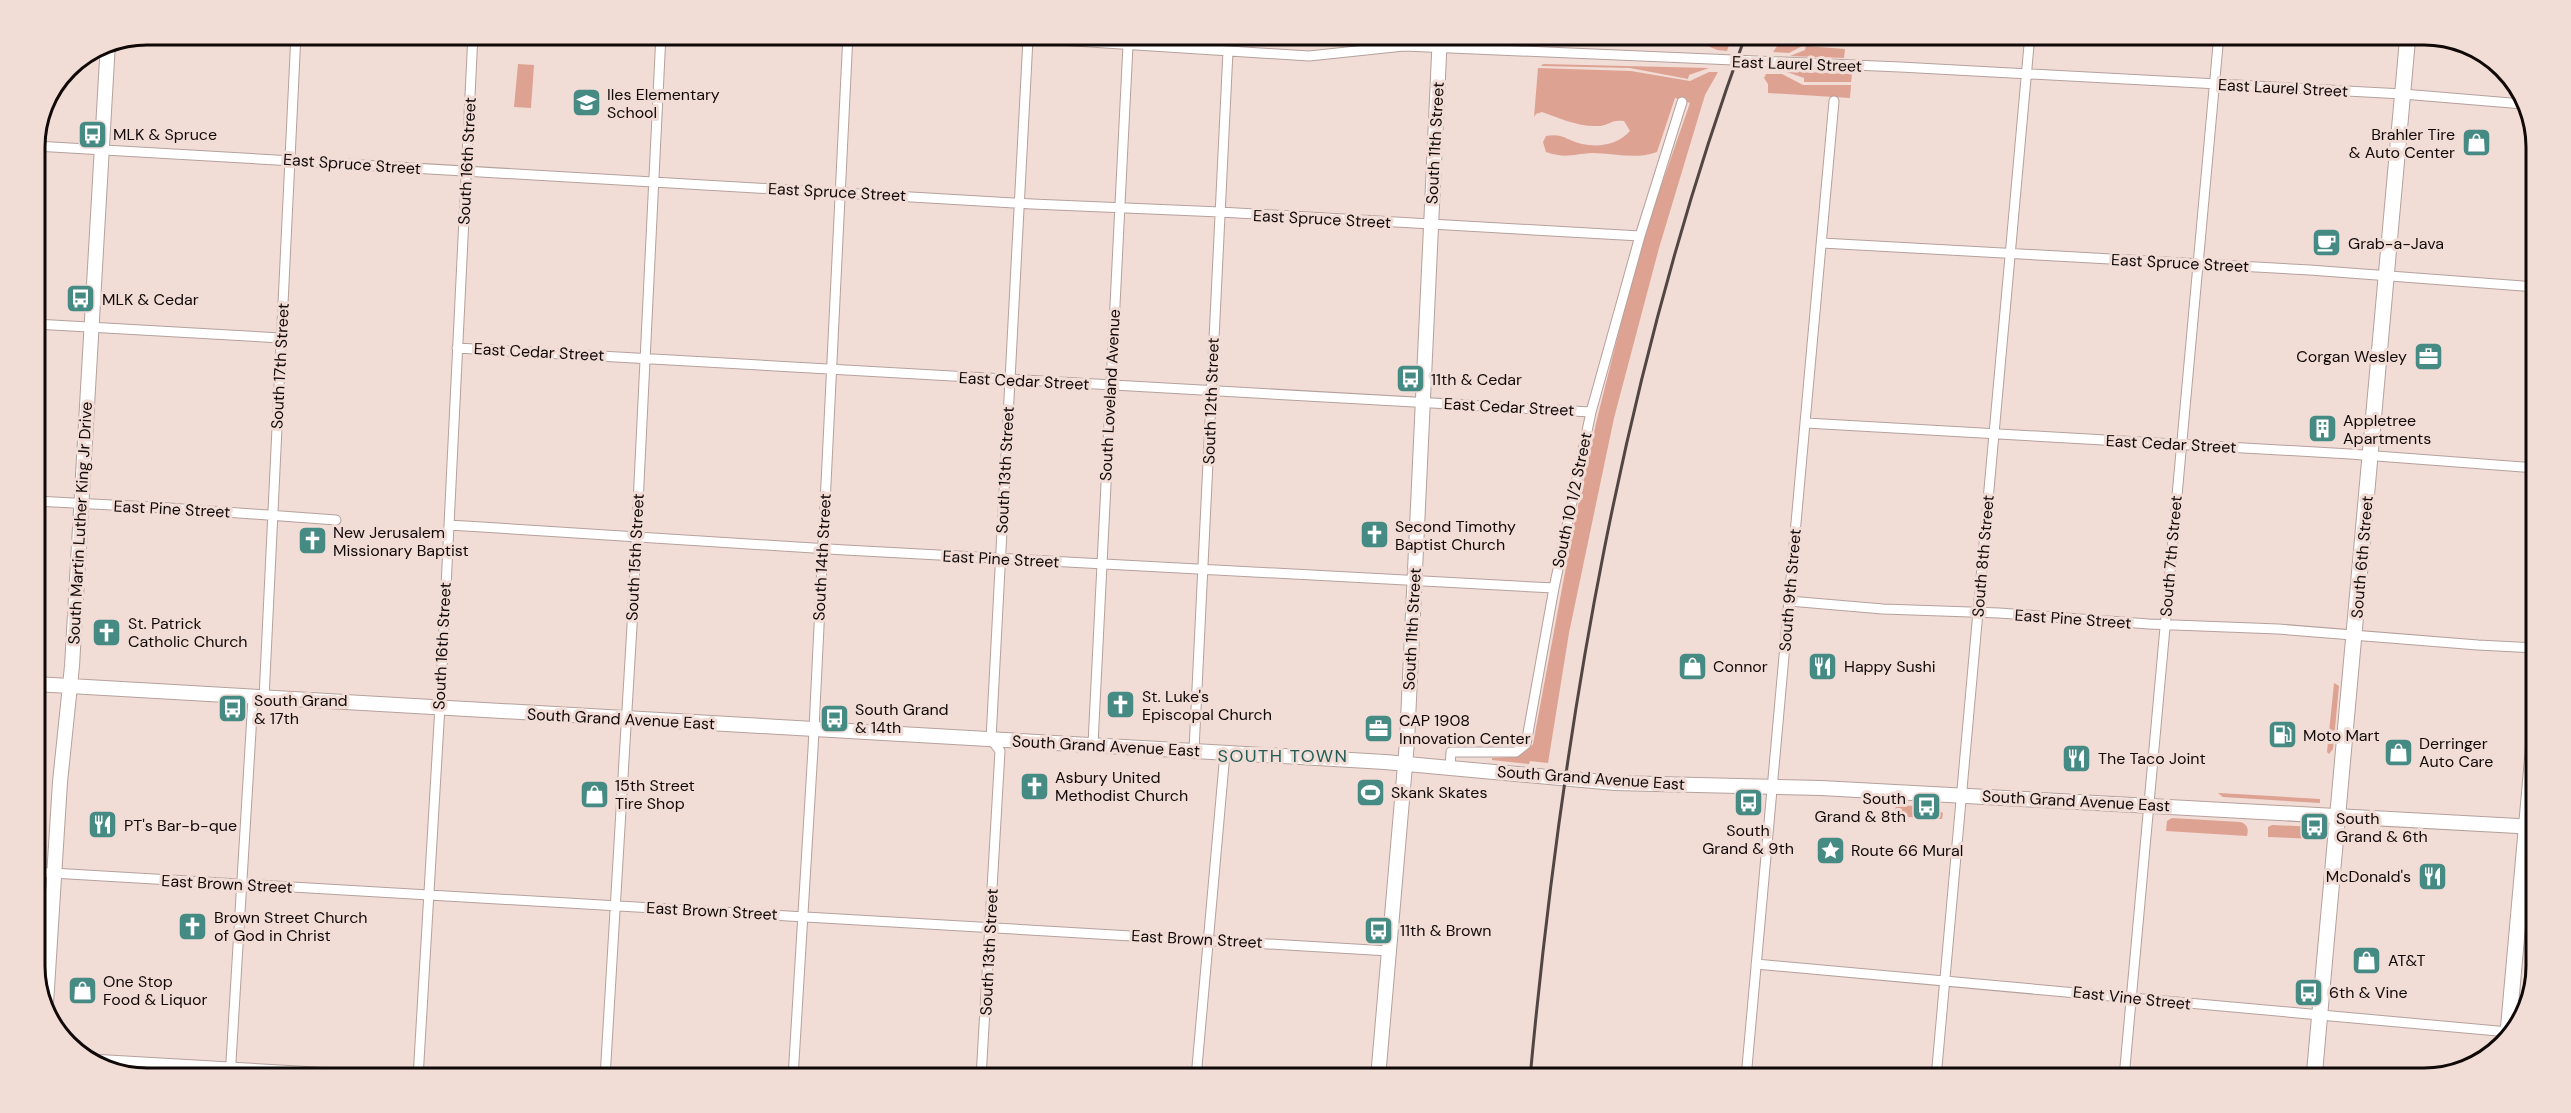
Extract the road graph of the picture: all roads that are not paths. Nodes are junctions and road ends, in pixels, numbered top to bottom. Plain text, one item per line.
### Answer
1 (295, 45) edge
2 (472, 45) edge
3 (660, 45) edge
4 (847, 45) edge
5 (1028, 45) edge
6 (1128, 45) joint
7 (1394, 45) edge
8 (1440, 45) edge
9 (1511, 45) edge
10 (2029, 45) edge
11 (2218, 45) edge
12 (2407, 45) edge
13 (1228, 51) junction
14 (107, 53) edge
15 (2026, 74) junction
16 (2215, 84) junction
17 (2403, 94) junction
18 (1834, 101) dead end
19 (1682, 102) dead end
20 (2516, 103) edge
21 (45, 146) edge
22 (101, 149) junction
23 (290, 160) junction
24 (466, 171) junction
25 (653, 180) junction
26 (840, 193) junction
27 (1017, 203) junction
28 (1119, 208) junction
29 (1220, 212) junction
30 (1431, 225) junction
31 (1640, 236) junction
32 (1822, 243) junction
33 (2010, 254) junction
34 (2198, 265) junction
35 (2386, 275) junction
36 (2526, 286) edge
37 (45, 325) edge
38 (92, 328) junction
39 (281, 338) junction
40 (457, 348) junction
41 (645, 359) junction
42 (832, 370) junction
43 (1009, 380) junction
44 (1111, 386) junction
45 (1212, 391) junction
46 (1423, 402) junction
47 (1591, 412) junction
48 (1806, 423) junction
49 (1994, 435) junction
50 (2181, 445) junction
51 (2371, 455) junction
52 (2526, 467) edge
53 (45, 502) edge
54 (81, 504) junction
55 (273, 515) junction
56 (336, 520) dead end
57 (449, 525) junction
58 (636, 537) junction
59 (822, 549) junction
60 (1001, 559) junction
61 (1102, 564) junction
62 (1203, 570) junction
63 (1415, 580) junction
64 (1554, 588) junction
65 (1789, 601) junction
66 (1978, 612) junction
67 (2166, 625) junction
68 (2355, 635) junction
69 (2526, 647) edge
70 (45, 685) edge
71 (70, 687) junction
72 (258, 698) junction
73 (439, 709) junction
74 (626, 719) junction
75 (814, 730) junction
76 (991, 740) junction
77 (1093, 744) junction
78 (1194, 750) junction
79 (1225, 753) junction
80 (1406, 764) junction
81 (1450, 767) junction
82 (1773, 787) junction
83 (1961, 795) junction
84 (2148, 805) junction
85 (2337, 816) junction
86 (2526, 827) edge
87 (2526, 872) edge
88 (45, 873) edge
89 (54, 873) junction
90 (242, 885) junction
91 (428, 896) junction
92 (615, 906) junction
93 (803, 916) junction
94 (990, 927) junction
95 (1209, 940) junction
96 (1389, 951) junction
97 (1756, 964) junction
98 (1944, 981) junction
99 (47, 986) edge
100 (2132, 998) junction
101 (2320, 1015) junction
102 (2509, 1021) edge
103 (2502, 1031) edge
104 (108, 1060) edge
105 (231, 1068) joint
106 (419, 1068) edge
107 (606, 1068) edge
108 (794, 1068) edge
109 (982, 1068) edge
110 (1197, 1068) edge
111 (1379, 1068) edge
112 (1747, 1068) edge
113 (1937, 1068) edge
114 (2125, 1068) edge
115 (2315, 1068) edge

1 - 23 street, South 17th Street
2 - 24 street, South 16th Street
3 - 25 street, South 15th Street
4 - 26 street, South 14th Street
5 - 27 street, South 13th Street
6 - 13 street, East Laurel Street
6 - 28 street, South Loveland Avenue
7 - 13 street, East Laurel Street
8 - 30 main road, South 11th Street
9 - 15 street, East Laurel Street
10 - 15 street, South 8th Street
11 - 16 street, South 7th Street
12 - 17 main road, South 6th Street
13 - 29 street, South 12th Street
14 - 22 main road, South Martin Luther King Jr Drive
15 - 16 street, East Laurel Street
15 - 33 street, South 8th Street
16 - 17 street, East Laurel Street
16 - 34 street, South 7th Street
17 - 20 street, East Laurel Street
17 - 35 main road, South 6th Street
18 - 32 street, South 9th Street
19 - 31 street, South 10 1/2 Street
21 - 22 street, East Spruce Street
22 - 23 street, East Spruce Street
22 - 38 main road, South Martin Luther King Jr Drive
23 - 24 street, East Spruce Street
23 - 39 street, South 17th Street
24 - 25 street, East Spruce Street
24 - 40 street, South 16th Street
25 - 26 street, East Spruce Street
25 - 41 street, South 15th Street
26 - 27 street, East Spruce Street
26 - 42 street, South 14th Street
27 - 28 street, East Spruce Street
27 - 43 street, South 13th Street
28 - 29 street, East Spruce Street
28 - 44 street, South Loveland Avenue
29 - 30 street, East Spruce Street
29 - 45 street, South 12th Street
30 - 31 street, East Spruce Street
30 - 46 main road, South 11th Street
31 - 47 street, South 10 1/2 Street
32 - 33 street, East Spruce Street
32 - 48 street, South 9th Street
33 - 34 street, East Spruce Street
33 - 49 street, South 8th Street
34 - 35 street, East Spruce Street
34 - 50 street, South 7th Street
35 - 36 street, East Spruce Street
35 - 51 main road, South 6th Street
37 - 38 street
38 - 39 street
38 - 54 main road, South Martin Luther King Jr Drive
39 - 55 street, South 17th Street
40 - 41 street, East Cedar Street
40 - 57 street, South 16th Street
41 - 42 street, East Cedar Street
41 - 58 street, South 15th Street
42 - 43 street, East Cedar Street
42 - 59 street, South 14th Street
43 - 44 street, East Cedar Street
43 - 60 street, South 13th Street
44 - 45 street, East Cedar Street
44 - 61 street, South Loveland Avenue
45 - 46 street, East Cedar Street
45 - 62 street, South 12th Street
46 - 47 street, East Cedar Street
46 - 63 main road, South 11th Street
47 - 64 street, South 10 1/2 Street
48 - 49 street, East Cedar Street
48 - 65 street, South 9th Street
49 - 50 street, East Cedar Street
49 - 66 street, South 8th Street
50 - 51 street, East Cedar Street
50 - 67 street, South 7th Street
51 - 52 street, East Cedar Street
51 - 68 main road, South 6th Street
53 - 54 street, East Pine Street
54 - 55 street, East Pine Street
54 - 71 main road, South Martin Luther King Jr Drive
55 - 56 street, East Pine Street
55 - 72 street, South 17th Street
57 - 58 street, East Pine Street
57 - 73 street, South 16th Street
58 - 59 street, East Pine Street
58 - 74 street, South 15th Street
59 - 60 street, East Pine Street
59 - 75 street, South 14th Street
60 - 61 street, East Pine Street
60 - 76 street, South 13th Street
61 - 62 street, East Pine Street
61 - 77 street, South Loveland Avenue
62 - 63 street, East Pine Street
62 - 78 street, South 12th Street
63 - 64 street, East Pine Street
63 - 80 main road, South 11th Street
64 - 81 street, South 10 1/2 Street
65 - 66 street, East Pine Street
65 - 82 street, South 9th Street
66 - 67 street, East Pine Street
66 - 83 street, South 8th Street
67 - 68 street, East Pine Street
67 - 84 street, South 7th Street
68 - 69 street, East Pine Street
68 - 85 main road, South 6th Street
70 - 71 main road, South Grand Avenue East
71 - 72 main road, South Grand Avenue East
71 - 89 main road, South Martin Luther King Jr Drive
72 - 73 main road, South Grand Avenue East
72 - 90 street, South 17th Street
73 - 74 main road, South Grand Avenue East
73 - 91 street, South 16th Street
74 - 75 main road, South Grand Avenue East
74 - 92 street, South 15th Street
75 - 76 main road, South Grand Avenue East
75 - 93 street, South 14th Street
76 - 77 main road, South Grand Avenue East
76 - 94 street, South 13th Street
77 - 78 main road, South Grand Avenue East
78 - 79 main road, South Grand Avenue East
79 - 80 main road, South Grand Avenue East
79 - 95 street
80 - 81 main road, South Grand Avenue East
80 - 96 main road, South 11th Street
81 - 82 main road, South Grand Avenue East
82 - 83 main road, South Grand Avenue East
82 - 97 street, South 9th Street
83 - 84 main road, South Grand Avenue East
83 - 98 street, South 8th Street
84 - 85 main road, South Grand Avenue East
84 - 100 street, South 7th Street
85 - 86 main road, South Grand Avenue East
85 - 101 main road, South 6th Street
87 - 102 main road
88 - 89 street, East Brown Street
89 - 90 street, East Brown Street
89 - 99 main road, South Martin Luther King Jr Drive
90 - 91 street, East Brown Street
90 - 105 street, South 17th Street
91 - 92 street, East Brown Street
91 - 106 street, South 16th Street
92 - 93 street, East Brown Street
92 - 107 street, South 15th Street
93 - 94 street, East Brown Street
93 - 108 street, South 14th Street
94 - 95 street, East Brown Street
94 - 109 street, South 13th Street
95 - 96 street, East Brown Street
95 - 110 street
96 - 111 main road, South 11th Street
97 - 98 street, East Vine Street
97 - 112 street, South 9th Street
98 - 100 street, East Vine Street
98 - 113 street, South 8th Street
100 - 101 street, East Vine Street
100 - 114 street, South 7th Street
101 - 103 street, East Vine Street
101 - 115 main road, South 6th Street
104 - 105 street

